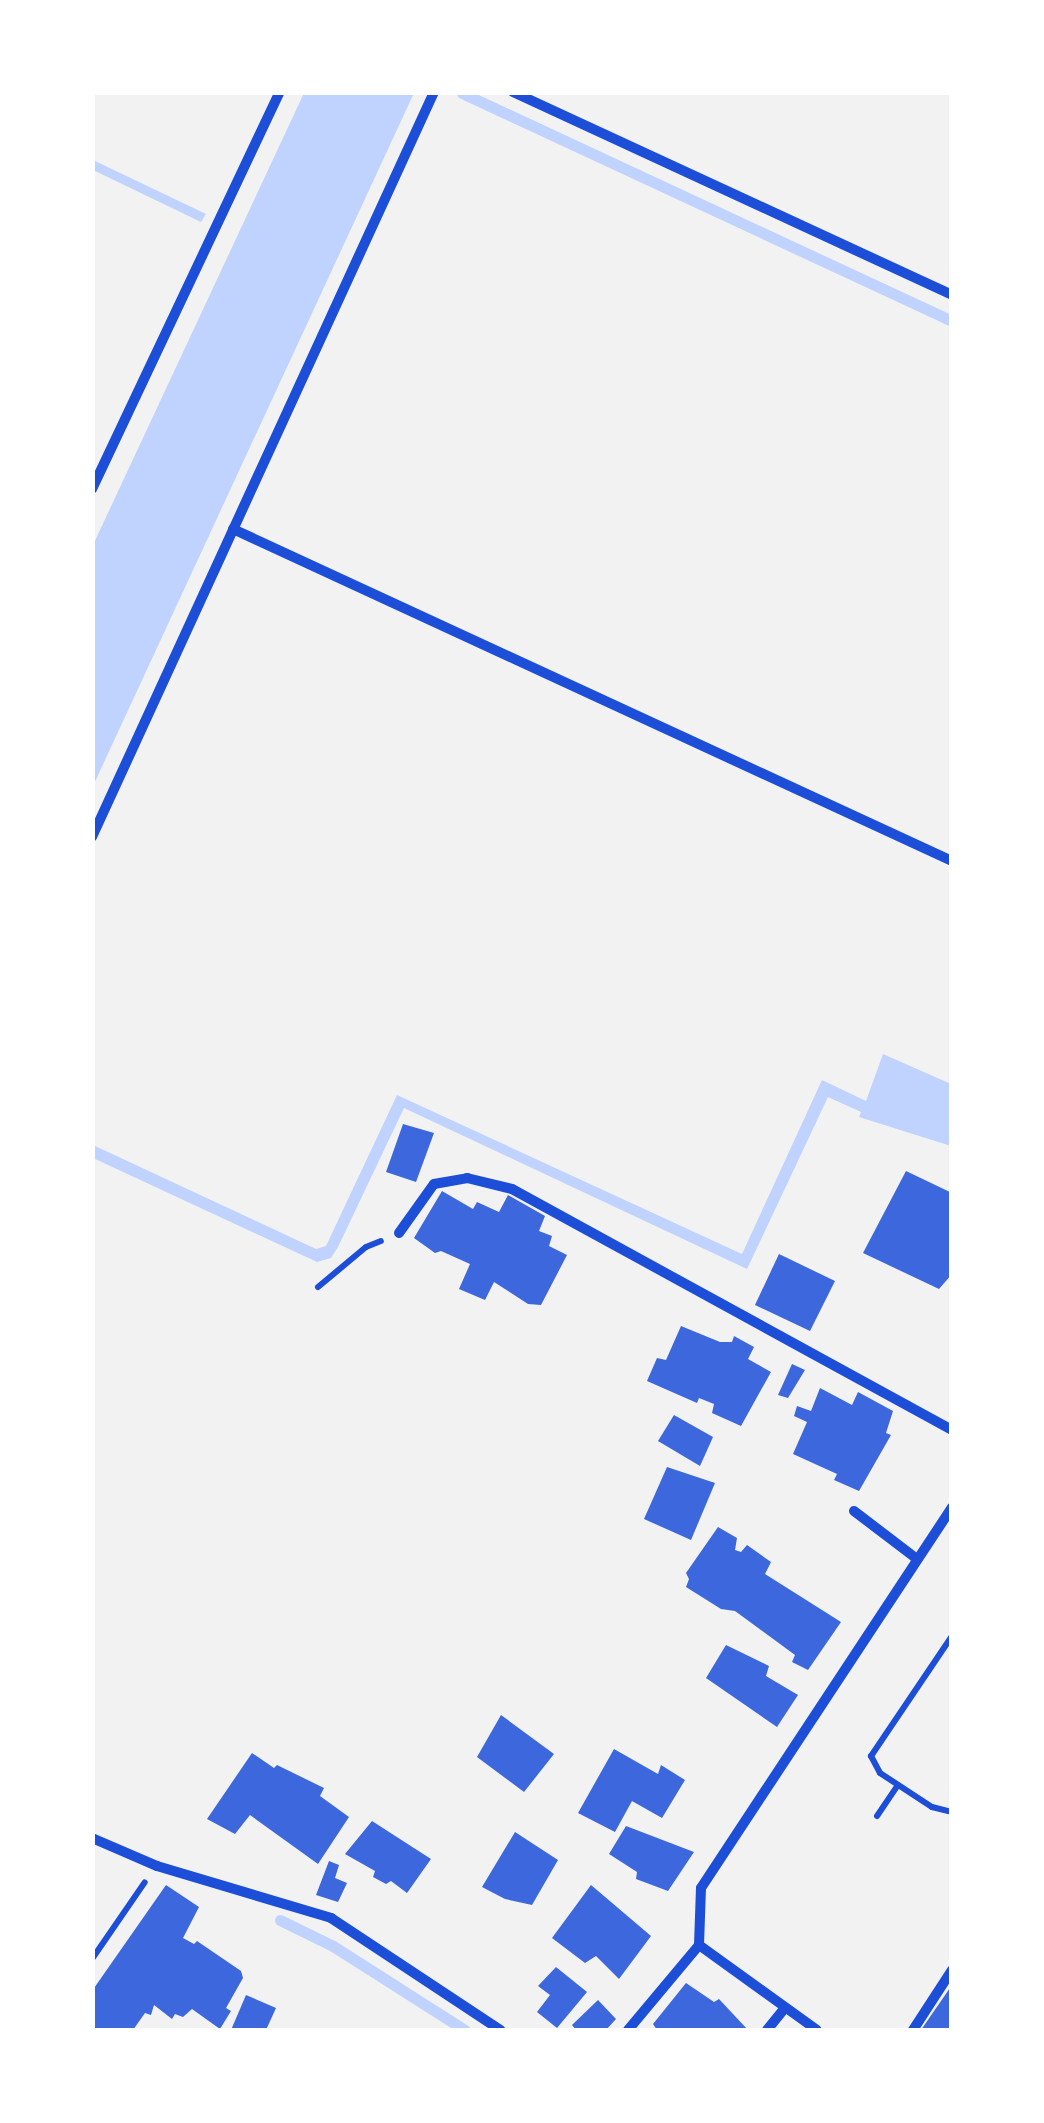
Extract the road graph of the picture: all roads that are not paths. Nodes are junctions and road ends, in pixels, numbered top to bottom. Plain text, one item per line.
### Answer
1 (280, 92) edge
2 (434, 92) edge
3 (513, 92) edge
4 (952, 295) edge
5 (92, 489) edge
6 (234, 530) junction
7 (92, 837) edge
8 (952, 861) edge
9 (399, 1233) road end
10 (952, 1430) edge
11 (952, 1508) edge
12 (854, 1511) dead end
13 (918, 1559) junction
14 (92, 1838) edge
15 (698, 1946) junction
16 (952, 1970) edge
17 (785, 2008) junction
18 (500, 2030) edge
19 (628, 2030) edge
20 (767, 2030) edge
21 (817, 2030) edge
22 (913, 2030) edge

1 - 5 street
2 - 6 street
3 - 4 street
6 - 7 street
6 - 8 street
9 - 10 street
11 - 13 street
12 - 13 street
13 - 15 street
14 - 18 street
15 - 17 street
15 - 19 street
16 - 22 street
17 - 20 street
17 - 21 street

